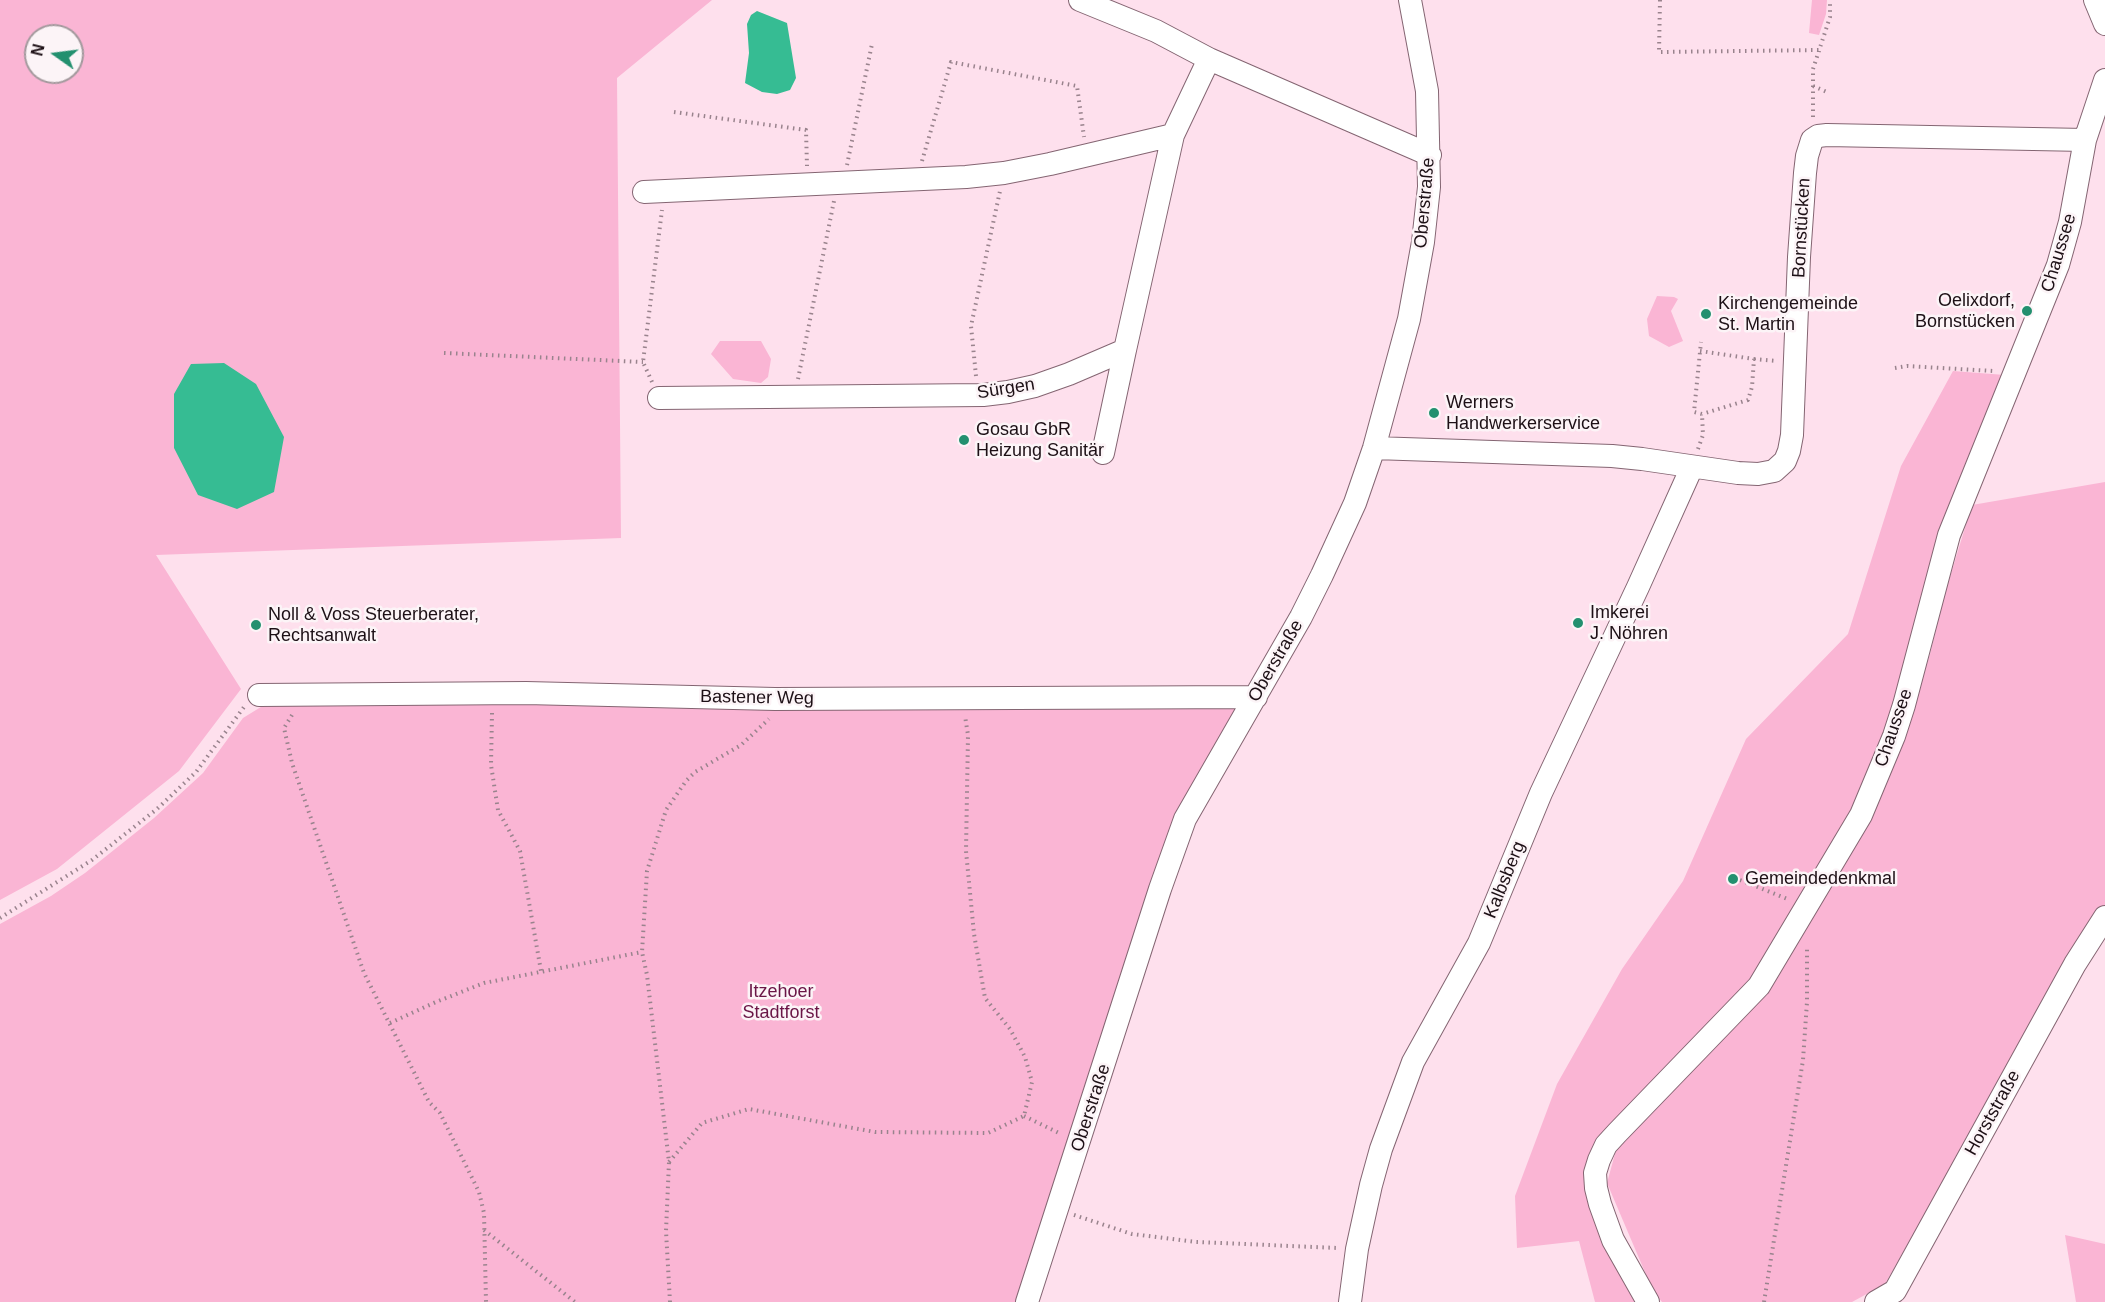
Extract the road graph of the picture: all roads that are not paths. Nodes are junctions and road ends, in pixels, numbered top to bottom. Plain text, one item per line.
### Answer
1 (1080, 0) edge
2 (1410, 0) edge
3 (2096, 0) edge
4 (2105, 24) edge
5 (1209, 59) junction
6 (2105, 80) edge
7 (1173, 135) junction
8 (2085, 140) junction
9 (1430, 155) junction
10 (654, 192) road end
11 (1125, 350) junction
12 (659, 398) road end
13 (1374, 448) junction
14 (1103, 453) dead end
15 (1692, 467) junction
16 (258, 695) road end
17 (1256, 697) junction
18 (2105, 917) edge
19 (1027, 1302) edge
20 (1350, 1302) edge
21 (1648, 1302) edge
22 (1876, 1302) edge

1 - 5 street
2 - 9 street, Oberstraße
3 - 4 street
5 - 7 street
5 - 9 street
6 - 8 street, Chaussee
7 - 10 street
7 - 11 street
8 - 15 street, Bornstücken
8 - 21 street, Chaussee
9 - 13 street, Oberstraße
11 - 12 street, Sürgen
11 - 14 street
13 - 15 street, Bornstücken
13 - 17 street, Oberstraße
15 - 20 street, Kalbsberg
16 - 17 street, Bastener Weg
17 - 19 street, Oberstraße
18 - 22 street, Horststraße

